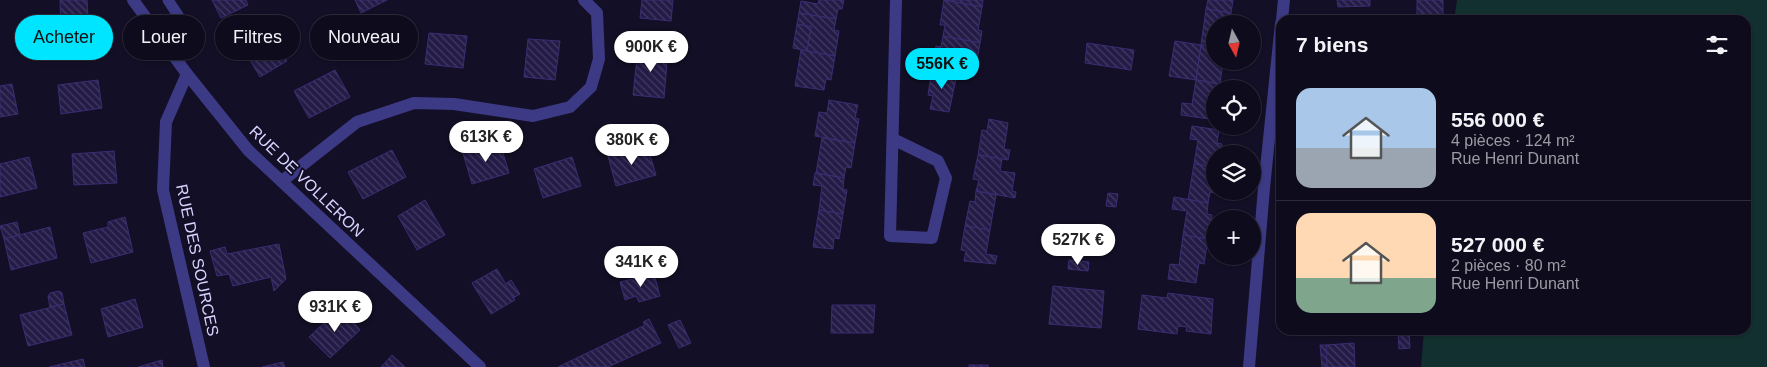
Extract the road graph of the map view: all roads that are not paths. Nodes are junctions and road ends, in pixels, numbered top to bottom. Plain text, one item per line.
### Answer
1 (132, 0) edge
2 (168, 0) edge
3 (584, 0) edge
4 (896, 0) edge
5 (1284, 0) edge
6 (143, 15) edge
7 (178, 15) edge
8 (1282, 15) edge
9 (177, 60) edge
10 (1276, 71) edge
11 (188, 74) junction
12 (893, 139) junction
13 (282, 181) junction
14 (204, 367) edge
15 (480, 367) edge
16 (1249, 367) edge

1 - 6 street, RUE DE VOLLERON
2 - 7 lane
3 - 13 street
4 - 12 street
5 - 8 street
9 - 11 street, RUE DE VOLLERON
10 - 16 street
11 - 13 street, RUE DE VOLLERON
11 - 14 street, RUE DES SOURCES
12 - 12 street
13 - 15 street, RUE DE VOLLERON

